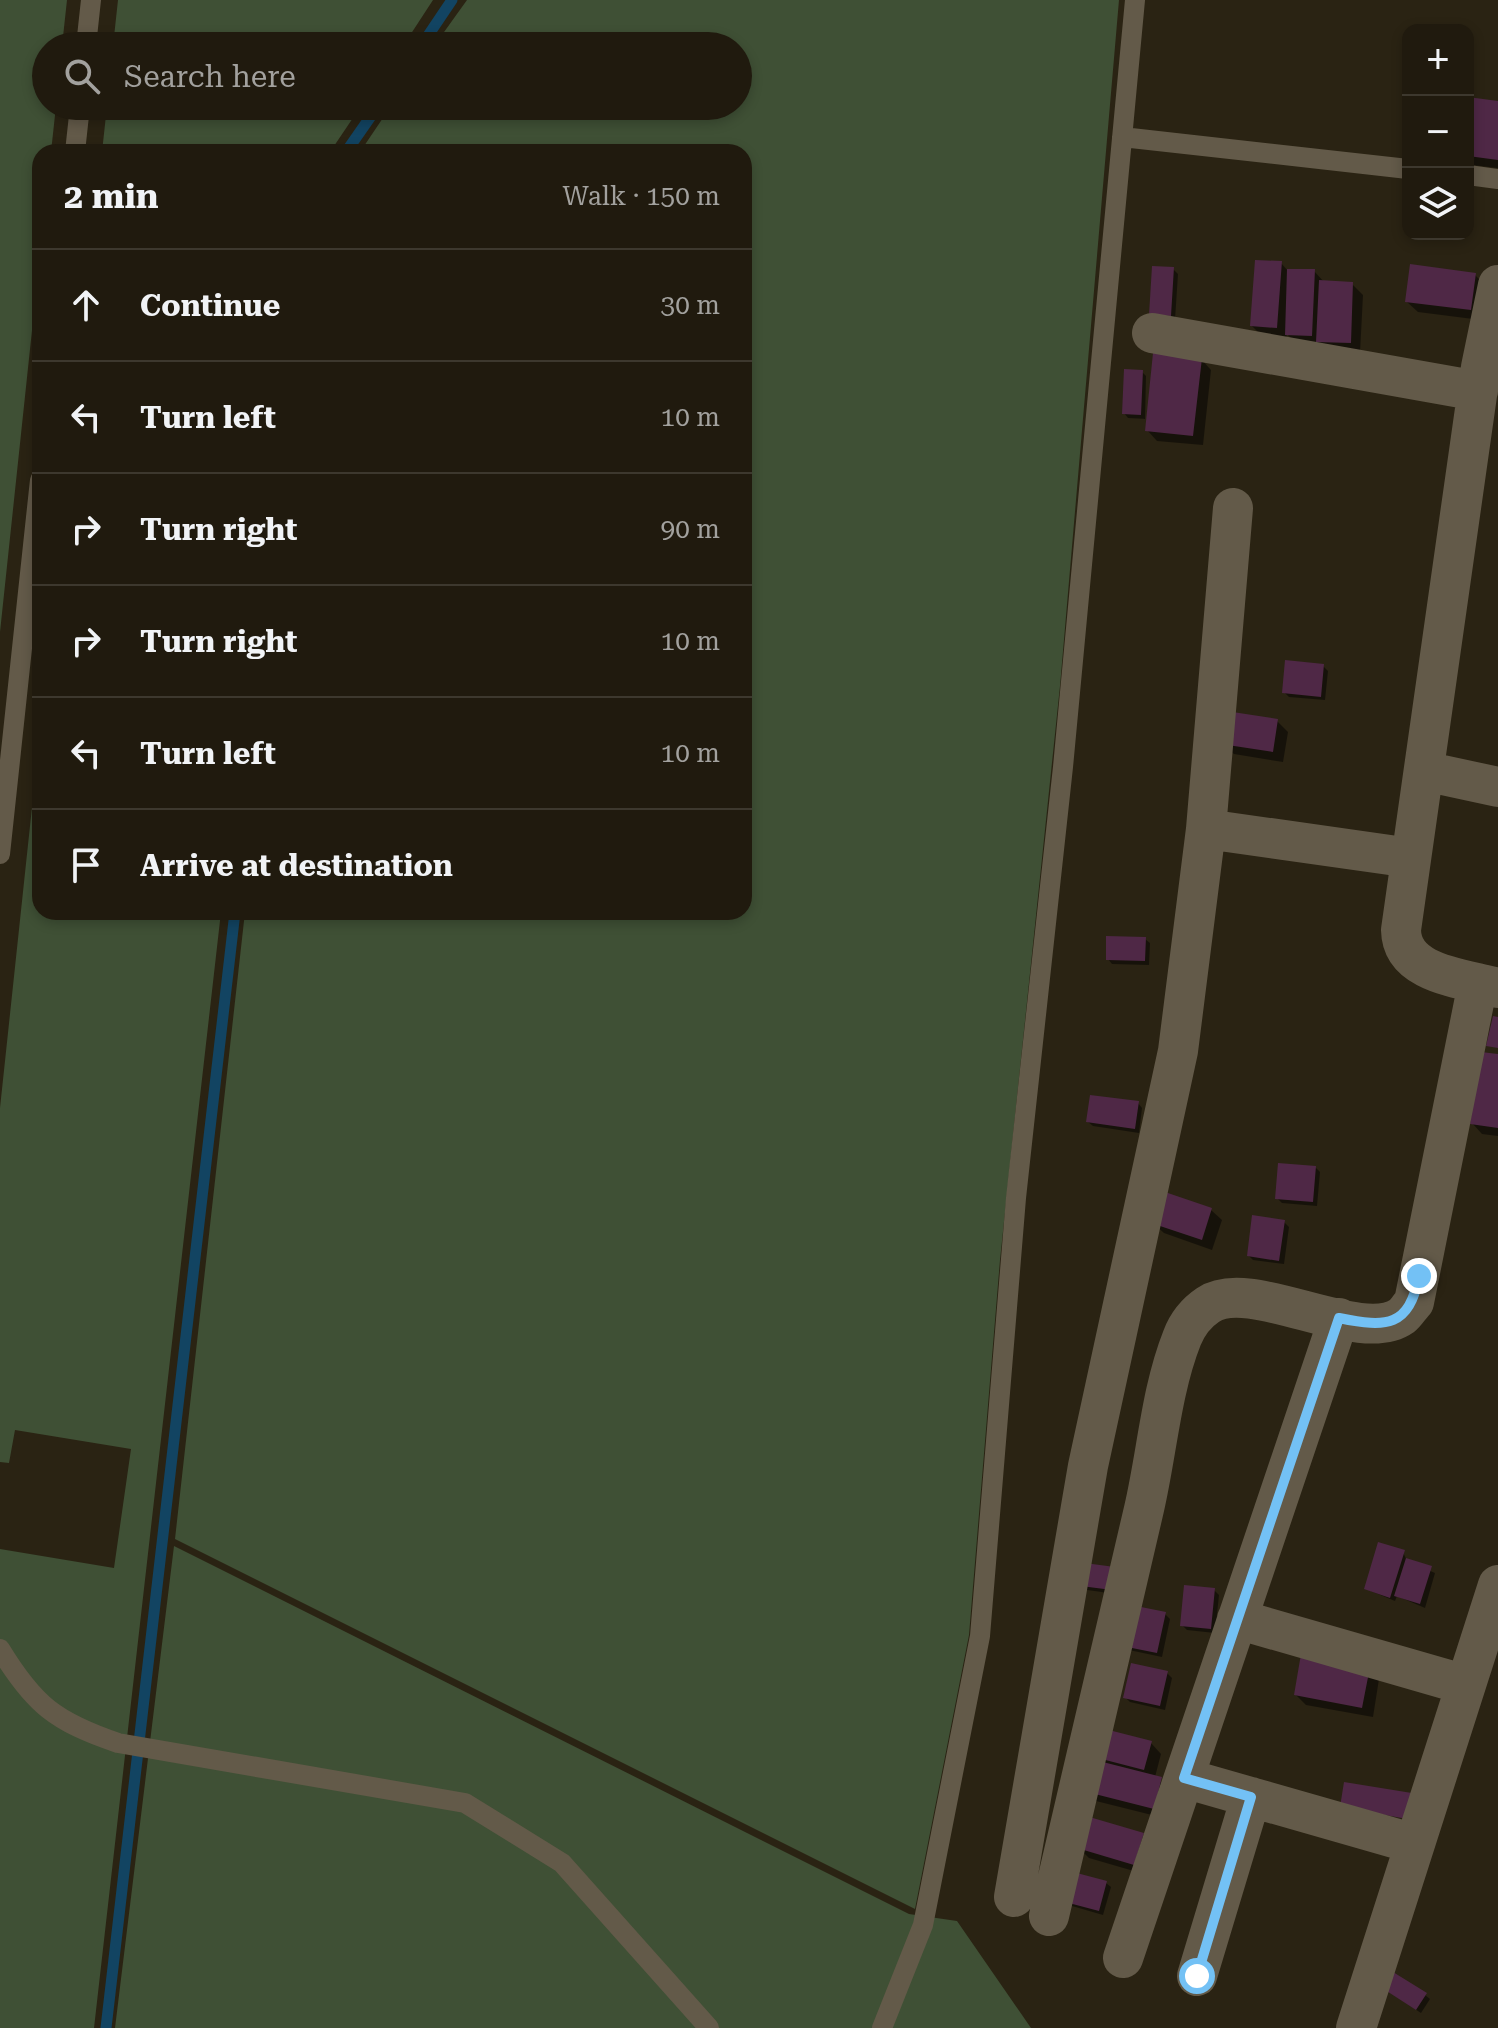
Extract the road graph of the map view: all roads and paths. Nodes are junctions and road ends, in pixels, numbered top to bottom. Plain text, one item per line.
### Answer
1 (91, 0) edge
2 (1135, 0) edge
3 (88, 32) edge
4 (78, 120) edge
5 (1122, 137) junction
6 (76, 144) edge
7 (1402, 168) edge
8 (1474, 176) edge
9 (1498, 179) edge
10 (1498, 285) edge
11 (1152, 333) dead end
12 (1486, 376) edge
13 (1233, 508) dead end
14 (32, 555) edge
15 (1424, 771) junction
16 (1498, 787) edge
17 (1206, 829) junction
18 (0, 854) edge
19 (1411, 858) junction
20 (1488, 986) edge
21 (1339, 1318) junction
22 (1498, 1585) edge
23 (1237, 1619) junction
24 (0, 1649) edge
25 (1480, 1666) edge
26 (1184, 1778) junction
27 (1251, 1797) junction
28 (1415, 1844) junction
29 (1014, 1897) dead end
30 (1049, 1916) dead end
31 (1123, 1958) dead end
32 (1197, 1976) dead end
33 (709, 2028) edge
34 (882, 2028) edge
35 (1356, 2028) edge

1 - 3 lane
2 - 5 lane
4 - 6 lane
5 - 7 lane
5 - 34 lane
8 - 9 lane
10 - 12 street
11 - 12 street
12 - 15 street
13 - 17 street
14 - 18 lane
15 - 16 street
15 - 19 street
17 - 19 street
17 - 29 street
19 - 20 street
20 - 21 street
21 - 23 street
21 - 30 street
22 - 25 street
23 - 25 street
23 - 26 street
24 - 33 lane
25 - 28 street
26 - 27 street
26 - 31 street
27 - 28 street
27 - 32 street
28 - 35 street

